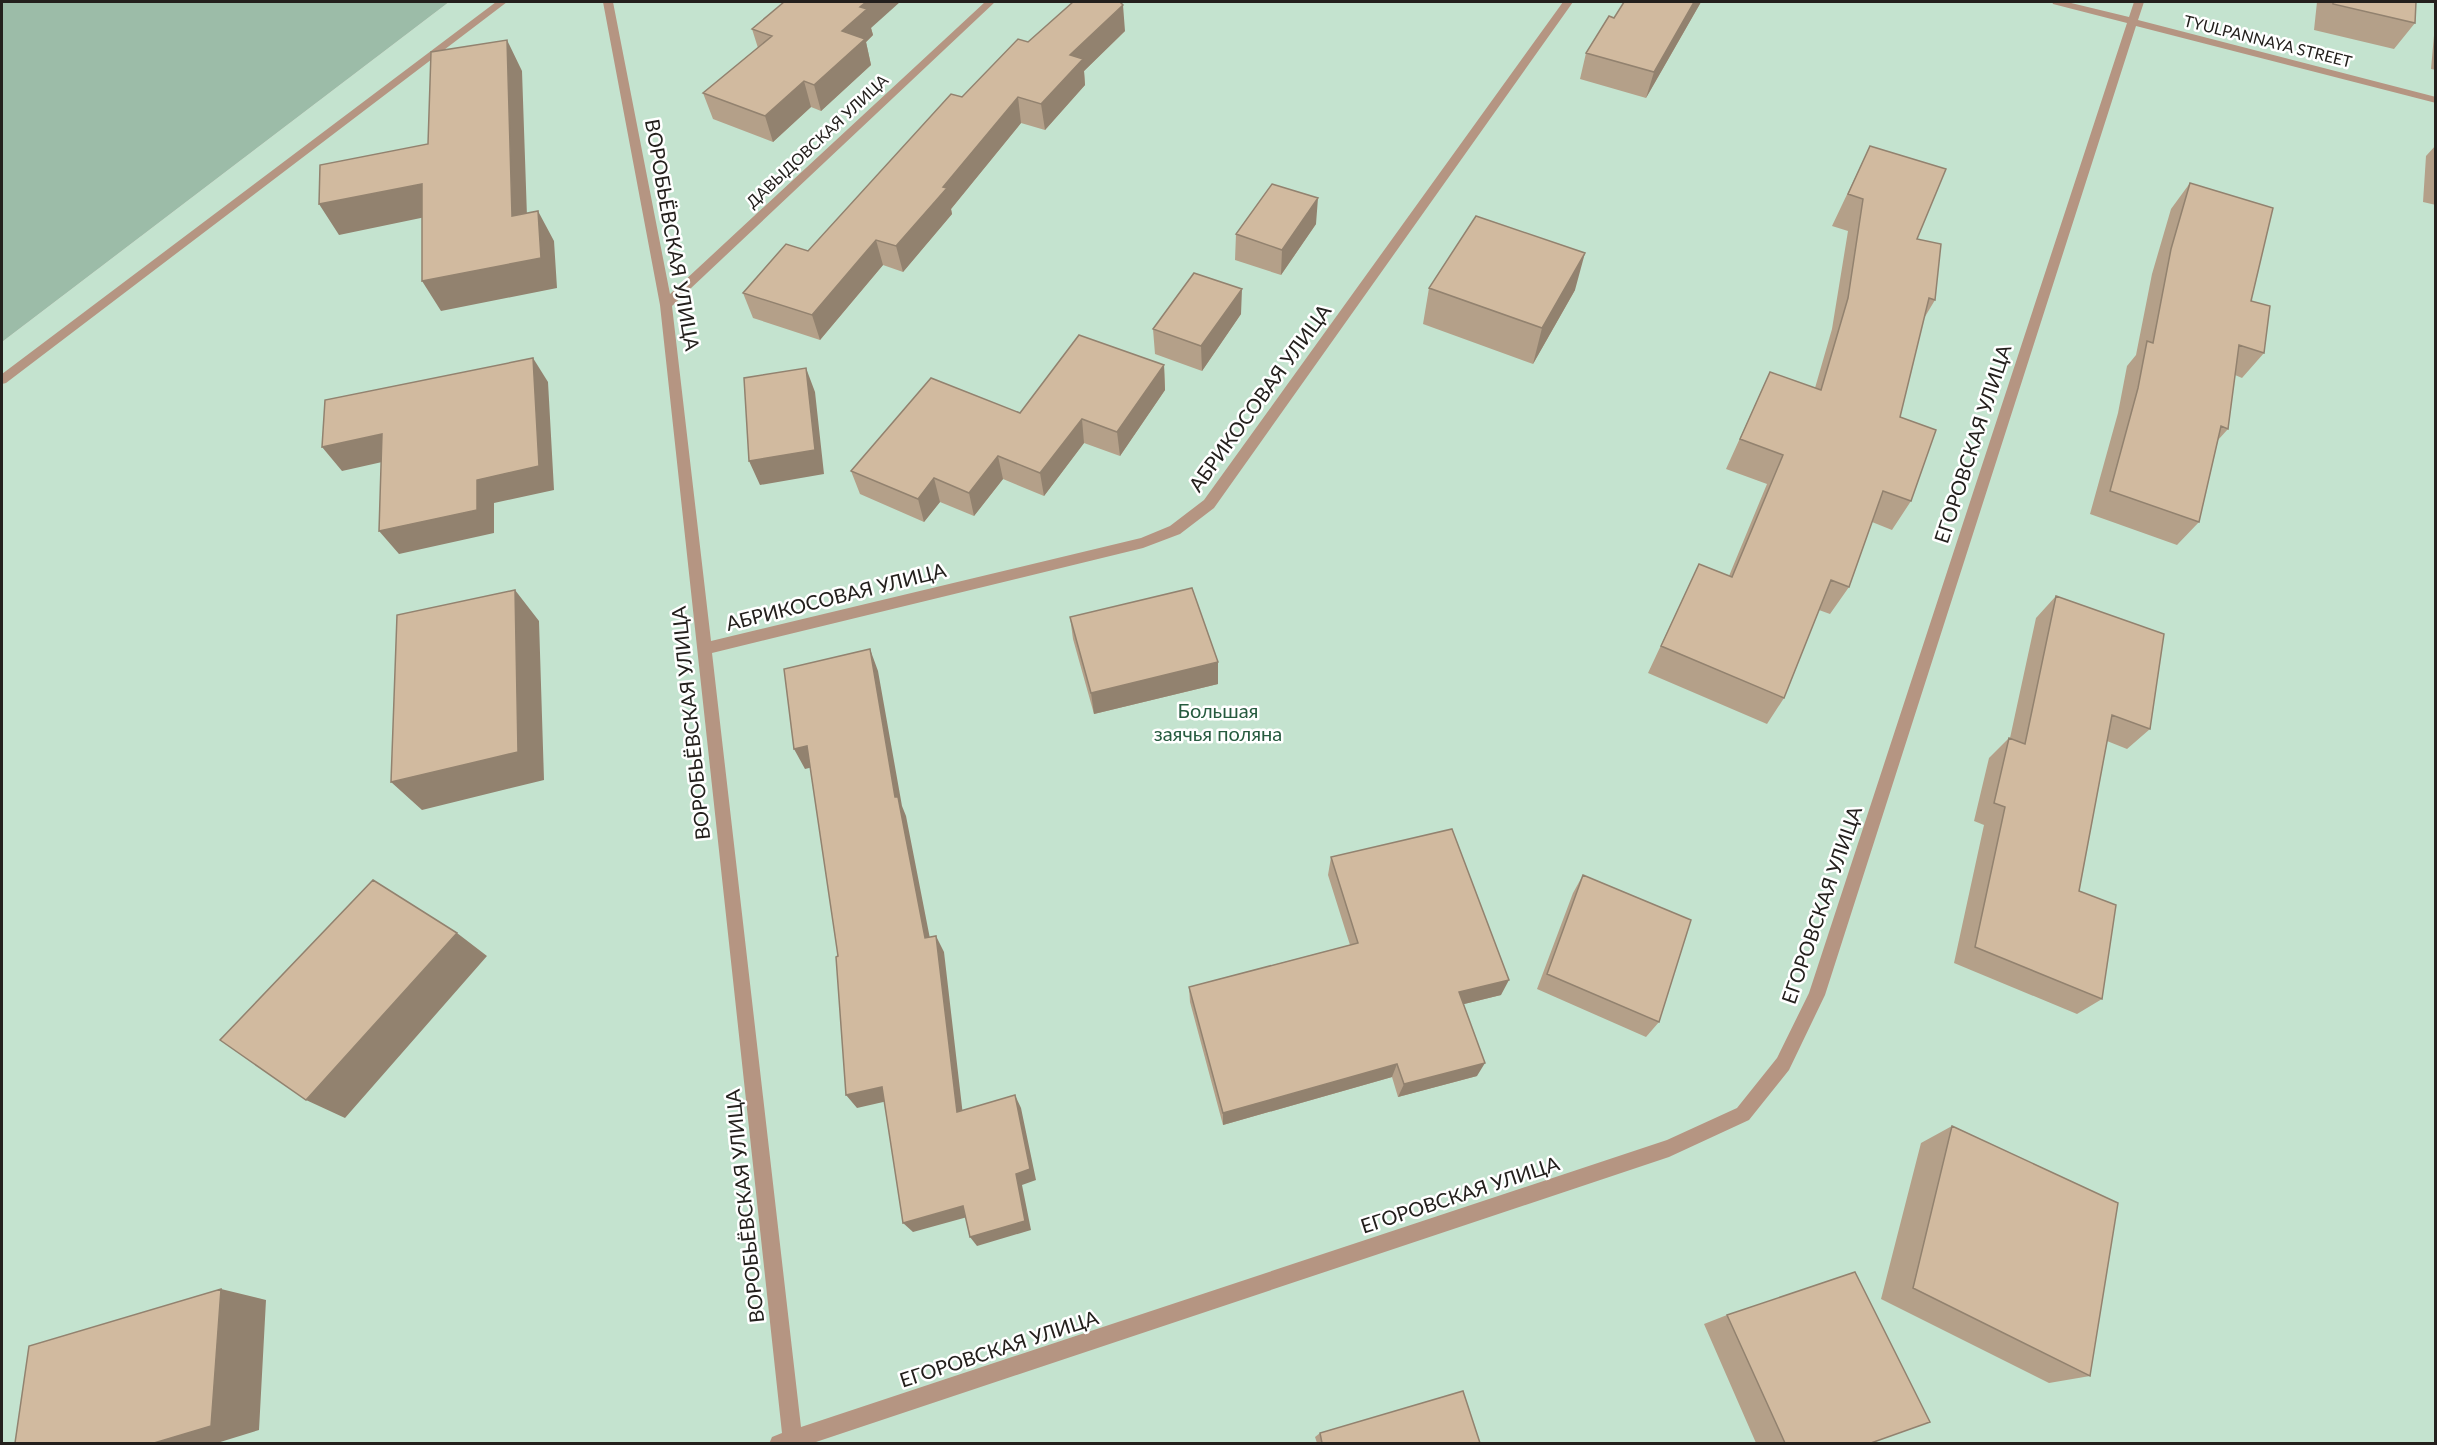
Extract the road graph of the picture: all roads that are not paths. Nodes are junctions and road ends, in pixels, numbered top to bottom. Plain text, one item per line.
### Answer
1 (502, 2) edge
2 (608, 2) edge
3 (990, 2) edge
4 (1568, 2) edge
5 (2057, 2) edge
6 (2139, 2) edge
7 (2133, 21) junction
8 (2436, 100) edge
9 (666, 304) junction
10 (2, 380) edge
11 (703, 649) junction
12 (788, 1442) edge

1 - 10 street
2 - 9 street, ВОРОБЬЁВСКАЯ УЛИЦА
3 - 9 street, ДАВЫДОВСКАЯ УЛИЦА
4 - 11 street, АБРИКОСОВАЯ УЛИЦА
5 - 7 street, TYULPANNAYA STREET
6 - 7 street, ЕГОРОВСКАЯ УЛИЦА
7 - 8 street, TYULPANNAYA STREET
7 - 12 street, ЕГОРОВСКАЯ УЛИЦА
9 - 11 street, ВОРОБЬЁВСКАЯ УЛИЦА
11 - 12 street, ВОРОБЬЁВСКАЯ УЛИЦА

